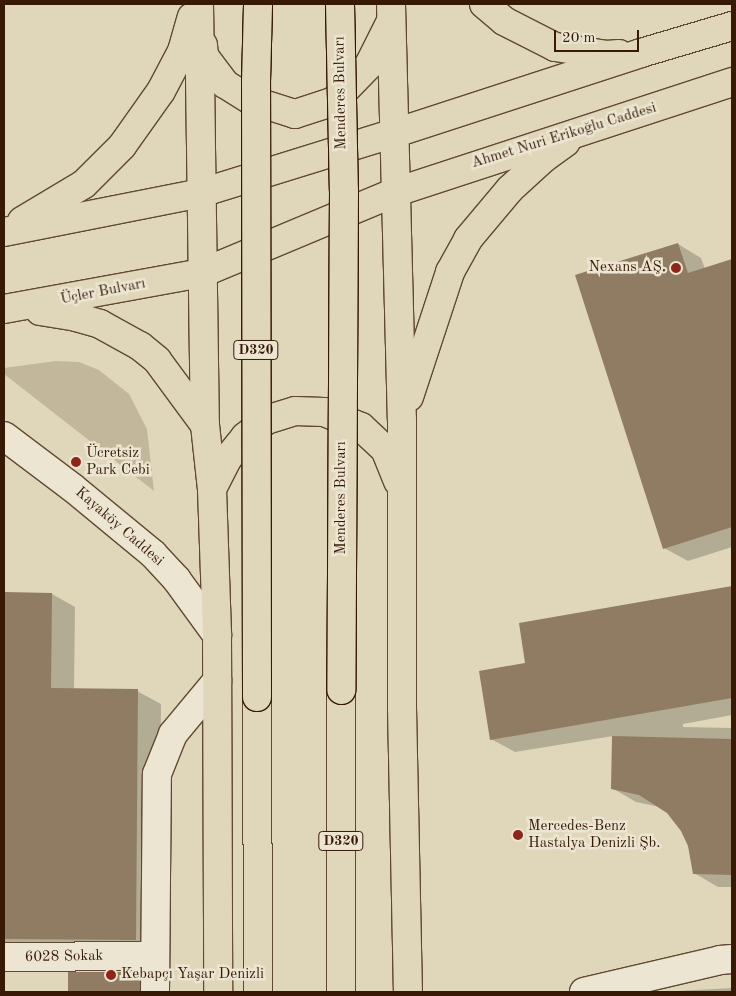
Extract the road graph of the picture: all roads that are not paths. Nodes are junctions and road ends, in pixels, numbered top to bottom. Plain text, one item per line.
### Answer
1 (198, 4) edge
2 (258, 4) edge
3 (340, 4) edge
4 (484, 4) edge
5 (392, 12) edge
6 (732, 26) edge
7 (641, 53) junction
8 (732, 82) edge
9 (581, 132) junction
10 (395, 134) junction
11 (396, 192) junction
12 (201, 193) junction
13 (4, 232) edge
14 (202, 273) junction
15 (11, 309) edge
16 (402, 420) junction
17 (205, 425) junction
18 (4, 436) edge
19 (212, 489) junction
20 (401, 490) junction
21 (217, 635) junction
22 (217, 681) junction
23 (154, 956) junction
24 (4, 958) edge
25 (732, 959) edge
26 (154, 992) edge
27 (218, 992) edge
28 (258, 992) edge
29 (341, 992) edge
30 (408, 992) edge
31 (584, 992) edge

1 - 5 main road
1 - 12 main road
1 - 13 main road
2 - 28 main road, D320, bridge
3 - 29 main road, Menderes Bulvarı / D320, bridge
4 - 7 main road
5 - 10 main road
6 - 7 main road
7 - 10 main road
8 - 9 main road, Ahmet Nuri Erikoğlu Caddesi
9 - 11 main road, Ahmet Nuri Erikoğlu Caddesi
9 - 16 main road
10 - 11 main road
10 - 12 main road
11 - 14 main road, Ahmet Nuri Erikoğlu Caddesi
11 - 16 main road
12 - 13 main road
12 - 14 main road
14 - 15 main road, Üçler Bulvarı
14 - 17 main road
15 - 17 main road
16 - 20 main road
17 - 19 main road
18 - 21 street, Kayaköy Caddesi
19 - 20 main road
19 - 21 main road
20 - 30 main road
21 - 22 main road
22 - 23 street
22 - 27 main road
23 - 24 street, 6028 Sokak
23 - 26 street
25 - 31 street

